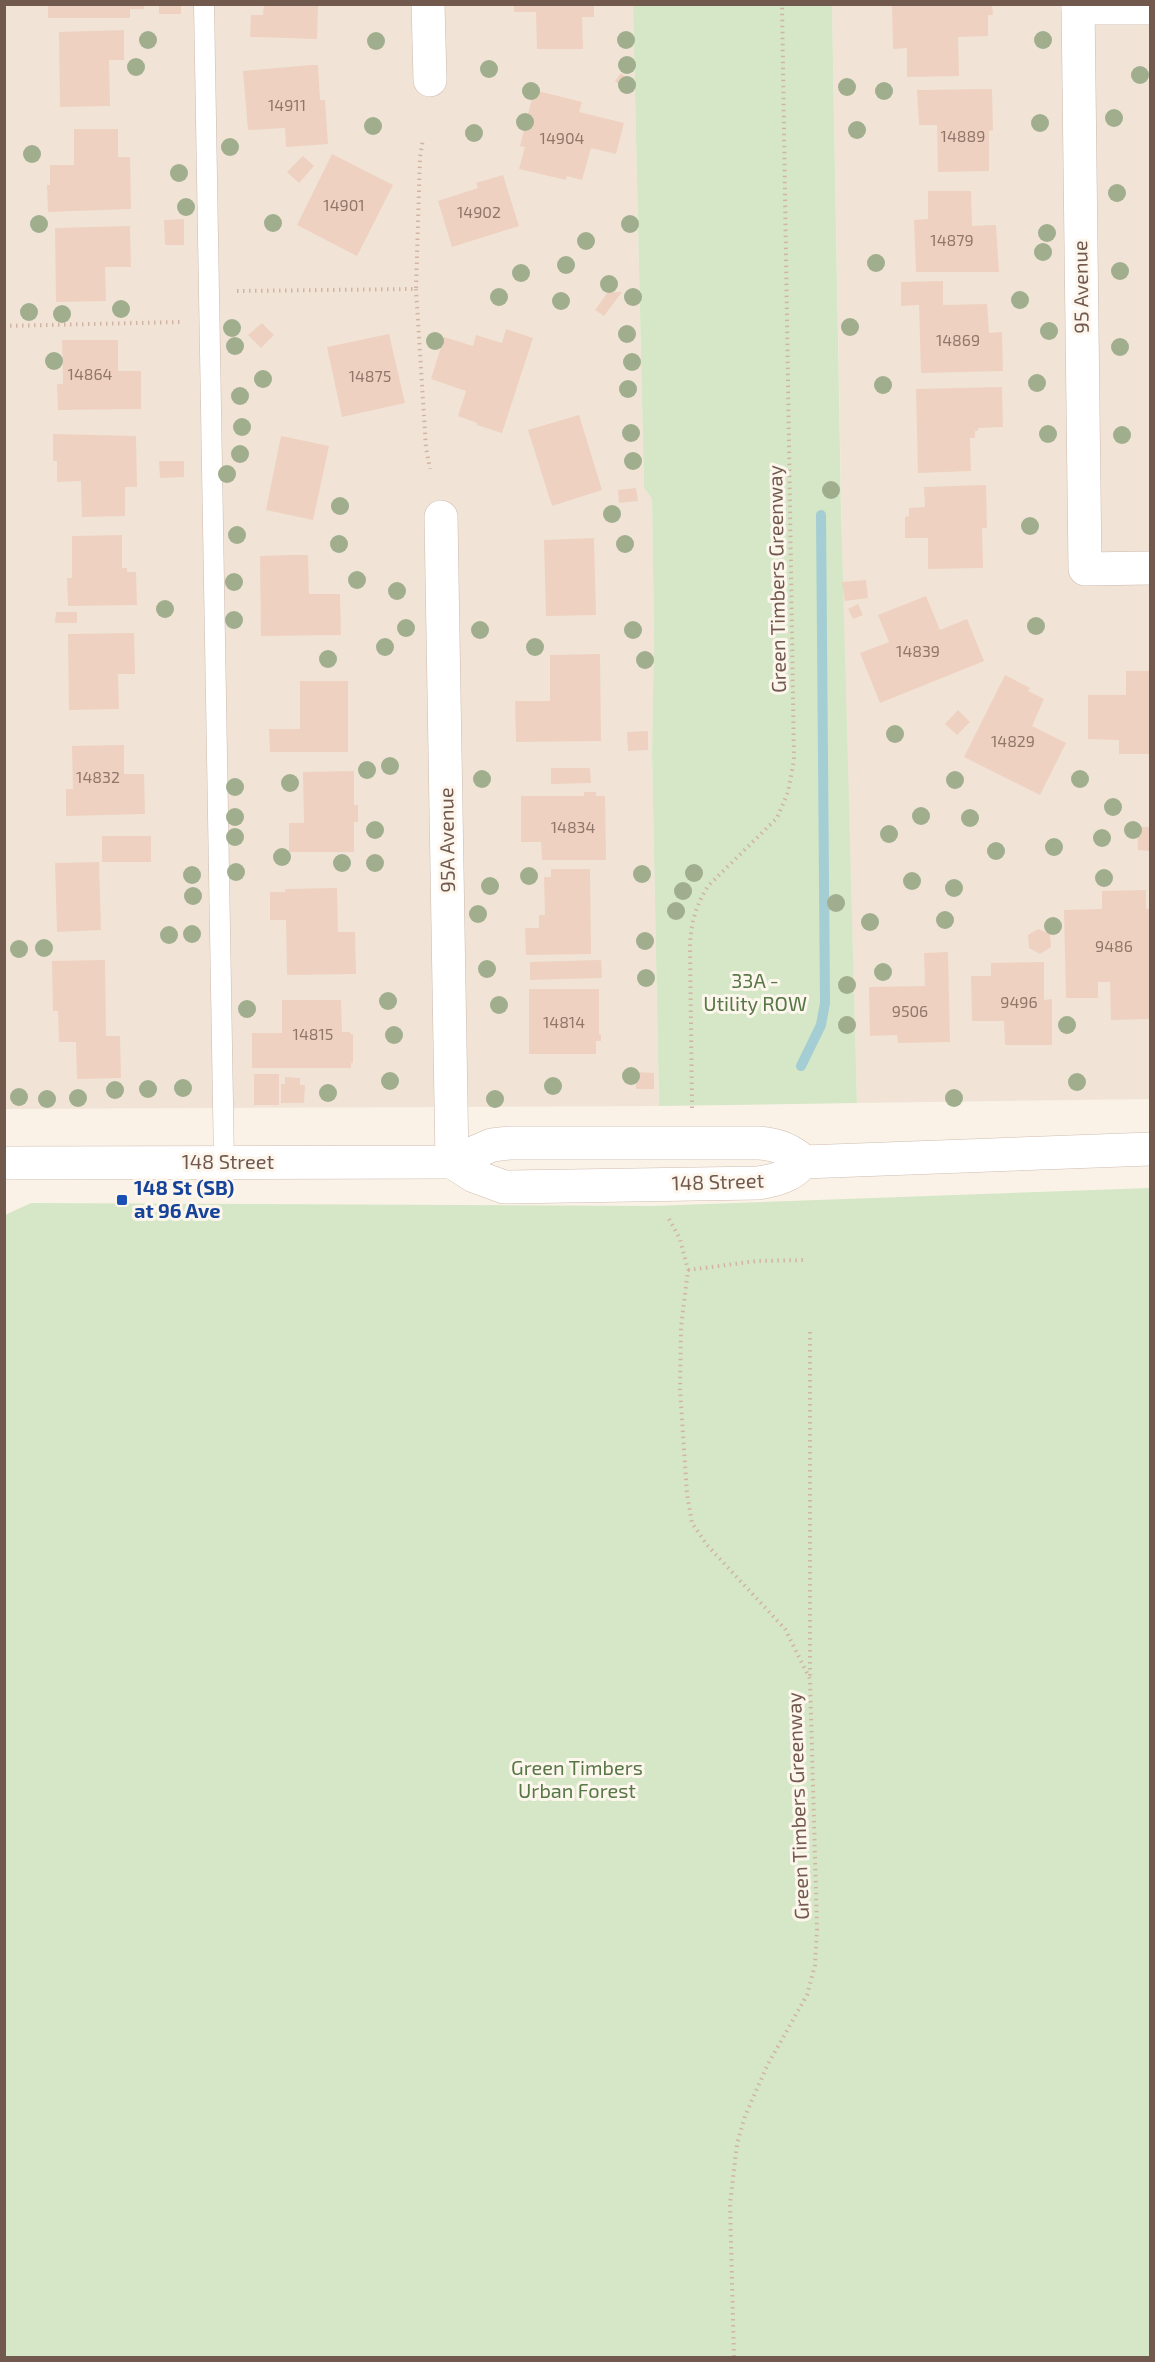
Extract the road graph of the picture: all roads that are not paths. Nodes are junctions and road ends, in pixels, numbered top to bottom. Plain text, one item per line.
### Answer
1 (204, 4) edge
2 (428, 4) edge
3 (1078, 6) edge
4 (1150, 8) edge
5 (430, 80) dead end
6 (441, 518) dead end
7 (1150, 568) edge
8 (1150, 1149) edge
9 (804, 1161) junction
10 (224, 1162) junction
11 (452, 1162) junction
12 (4, 1163) edge

1 - 10 lane
2 - 5 main road
3 - 4 main road
3 - 7 main road, 95 Avenue
6 - 11 main road, 95A Avenue
8 - 9 main road
9 - 11 main road, 148 Street
9 - 11 main road, 148 Street
10 - 11 main road, 148 Street
10 - 12 main road, 148 Street

